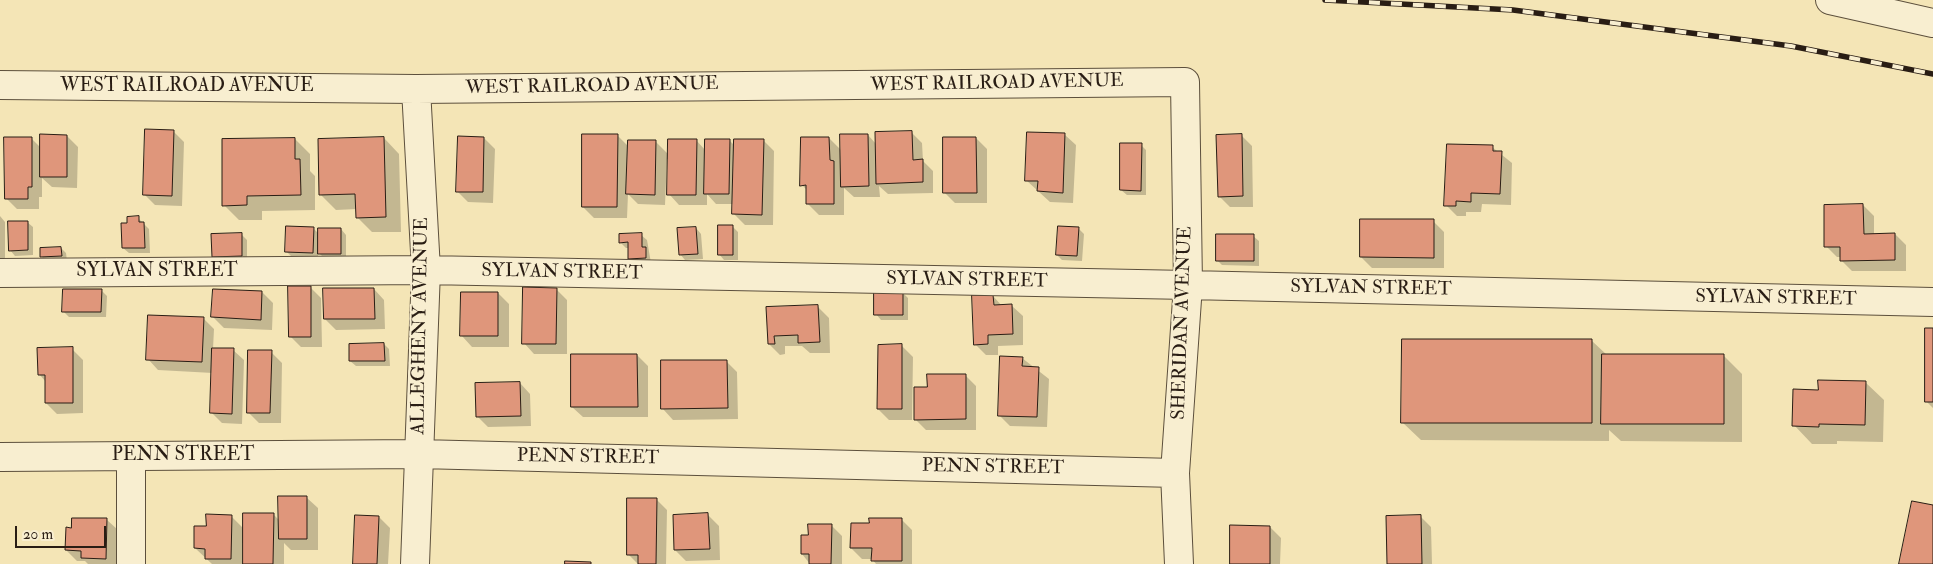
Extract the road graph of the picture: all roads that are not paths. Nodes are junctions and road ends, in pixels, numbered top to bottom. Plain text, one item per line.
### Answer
1 (1830, 0) edge
2 (1933, 23) edge
3 (1185, 82) joint
4 (0, 85) edge
5 (416, 89) junction
6 (426, 270) junction
7 (0, 273) edge
8 (1188, 285) junction
9 (1933, 302) edge
10 (420, 454) junction
11 (131, 456) junction
12 (0, 457) edge
13 (1175, 472) junction
14 (131, 564) edge
15 (415, 564) edge
16 (1179, 564) edge

1 - 2 street
3 - 5 street, WEST RAILROAD AVENUE
3 - 8 street, SHERIDAN AVENUE
4 - 5 street, WEST RAILROAD AVENUE
5 - 6 street, ALLEGHENY AVENUE
6 - 7 street, SYLVAN STREET
6 - 8 street, SYLVAN STREET
6 - 10 street, ALLEGHENY AVENUE
8 - 9 street, SYLVAN STREET
8 - 13 street, SHERIDAN AVENUE
10 - 11 street, PENN STREET
10 - 13 street, PENN STREET
10 - 15 street, ALLEGHENY AVENUE
11 - 12 street, PENN STREET
11 - 14 street
13 - 16 street, SHERIDAN AVENUE

